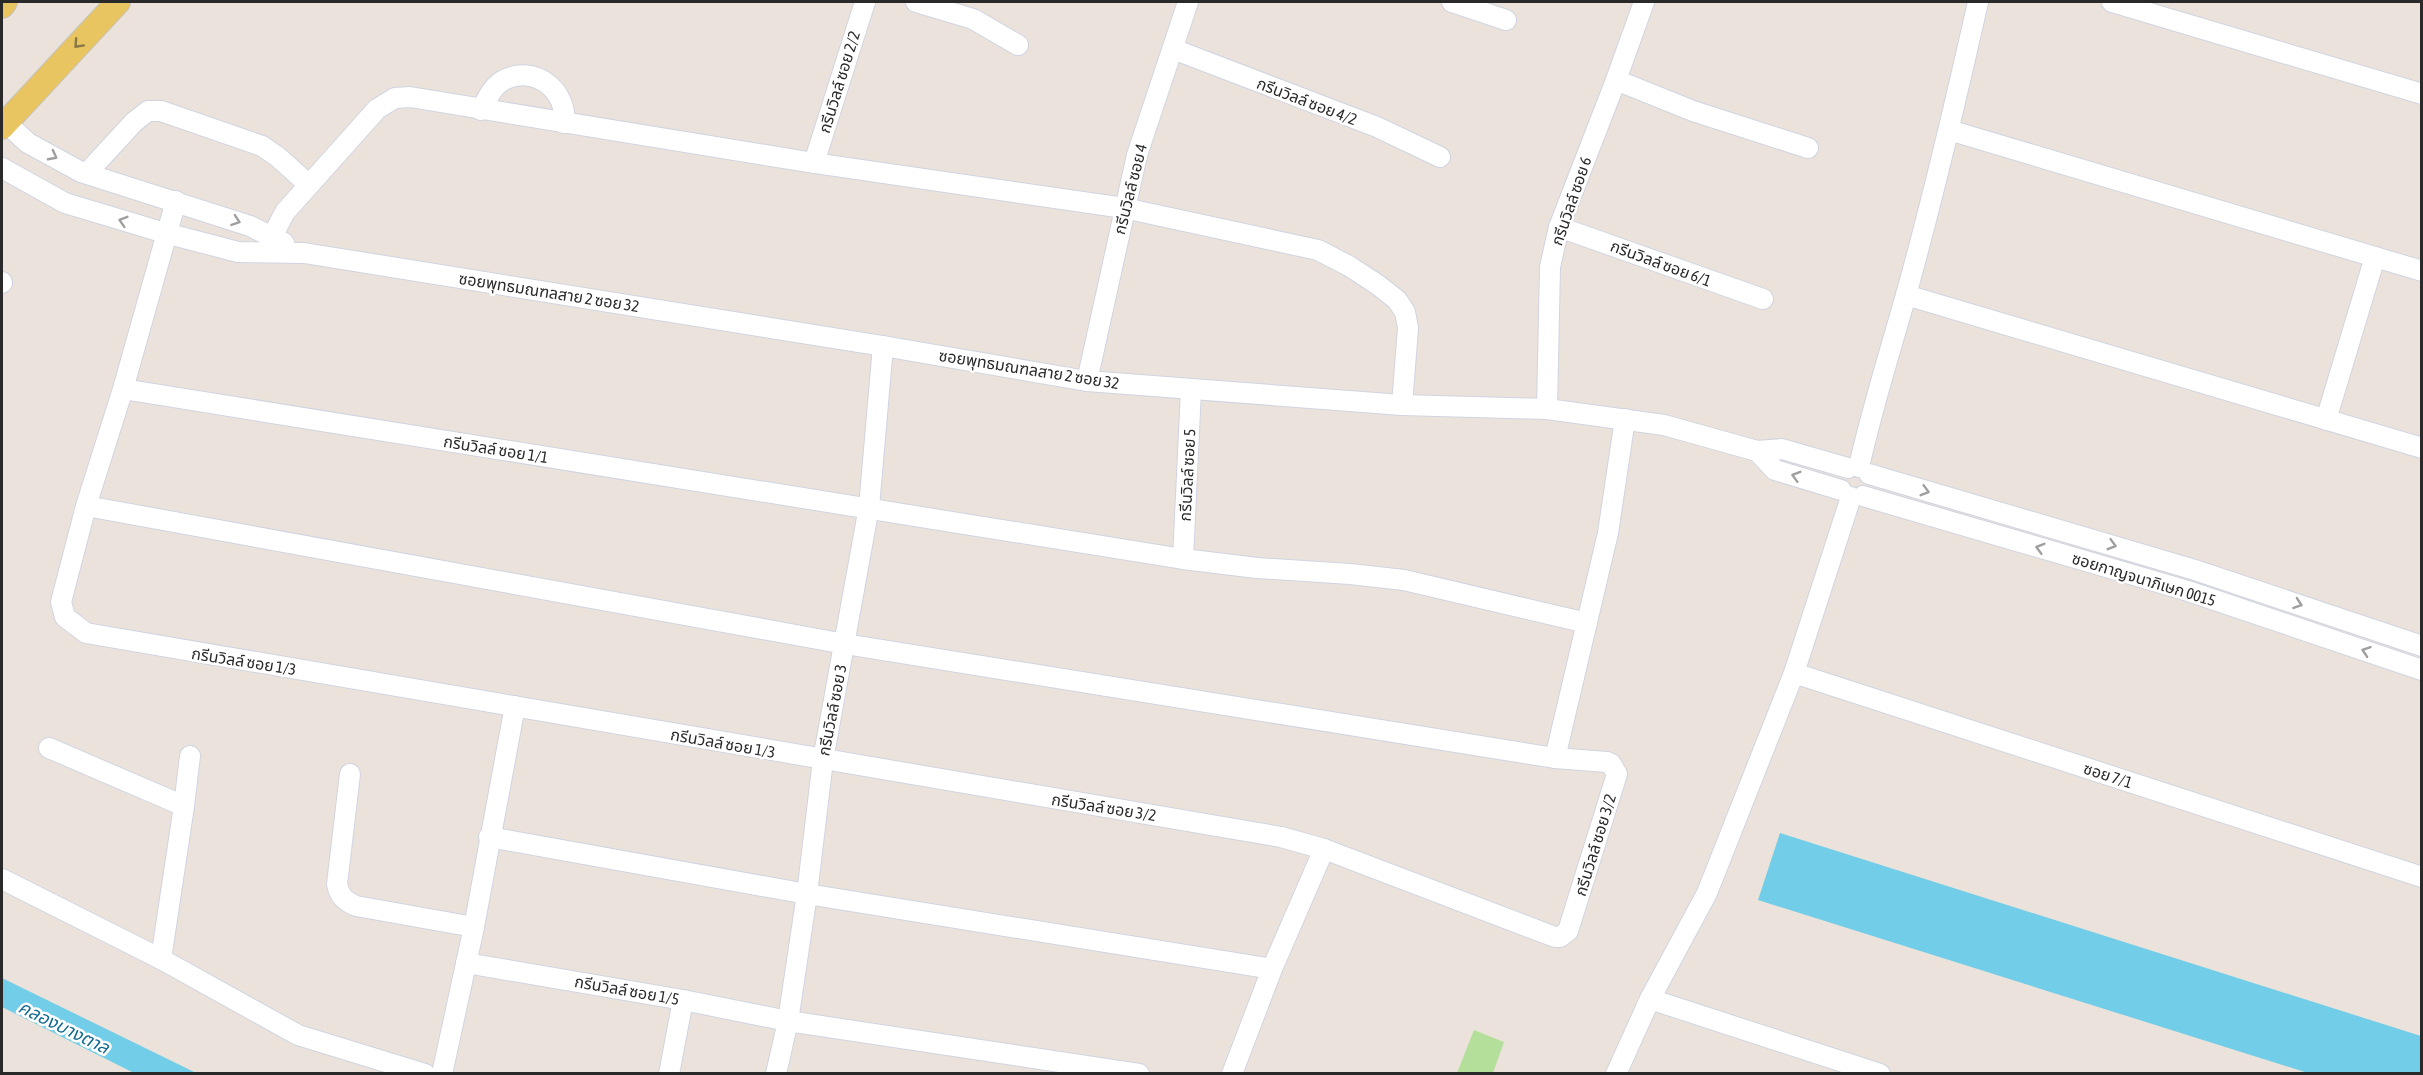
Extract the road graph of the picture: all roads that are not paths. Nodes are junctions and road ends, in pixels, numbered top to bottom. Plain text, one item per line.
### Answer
1 (5, 2) edge
2 (118, 2) edge
3 (865, 2) edge
4 (916, 2) edge
5 (1188, 2) edge
6 (1452, 2) edge
7 (1644, 2) edge
8 (1978, 2) edge
9 (2112, 2) edge
10 (2, 6) edge
11 (1506, 20) dead end
12 (1018, 45) dead end
13 (1173, 49) junction
14 (1616, 80) junction
15 (2421, 94) edge
16 (481, 110) junction
17 (564, 123) junction
18 (4, 125) edge
19 (1949, 130) junction
20 (1808, 148) dead end
21 (1440, 157) dead end
22 (814, 163) junction
23 (3, 172) edge
24 (87, 173) junction
25 (308, 184) junction
26 (176, 201) junction
27 (1124, 208) junction
28 (1559, 227) junction
29 (165, 233) junction
30 (272, 237) junction
31 (304, 253) junction
32 (2375, 256) junction
33 (2421, 271) edge
34 (1906, 295) junction
35 (1763, 299) dead end
36 (884, 346) junction
37 (1087, 381) junction
38 (123, 389) junction
39 (1191, 390) junction
40 (1402, 405) junction
41 (1547, 409) junction
42 (1625, 419) junction
43 (2326, 420) junction
44 (2421, 448) edge
45 (1757, 451) junction
46 (1859, 470) junction
47 (1852, 494) junction
48 (86, 506) junction
49 (869, 507) junction
50 (1183, 559) junction
51 (1587, 623) junction
52 (845, 644) junction
53 (2421, 646) edge
54 (2421, 670) edge
55 (1794, 673) junction
56 (515, 706) junction
57 (49, 748) dead end
58 (190, 756) dead end
59 (1555, 758) junction
60 (823, 760) junction
61 (350, 774) dead end
62 (184, 806) junction
63 (489, 837) junction
64 (1324, 849) junction
65 (2421, 877) edge
66 (2, 879) edge
67 (807, 894) junction
68 (474, 927) junction
69 (161, 959) junction
70 (466, 963) junction
71 (1272, 969) junction
72 (1650, 999) junction
73 (683, 1000) junction
74 (788, 1021) junction
75 (425, 1074) edge
76 (442, 1074) edge
77 (669, 1074) edge
78 (776, 1074) edge
79 (1139, 1074) edge
80 (1232, 1074) edge
81 (1616, 1074) edge
82 (1880, 1074) edge

1 - 10 main road
2 -> 18 main road
3 - 22 street, กรีนวิลล์ ซอย 2/2
4 - 12 street
5 - 13 street, กรีนวิลล์ ซอย 4
6 - 11 street
7 - 14 street, กรีนวิลล์ ซอย 6
8 - 19 street
9 - 15 street
13 - 21 street, กรีนวิลล์ ซอย 4/2
13 - 27 street, กรีนวิลล์ ซอย 4
14 - 20 street
14 - 28 street, กรีนวิลล์ ซอย 6
16 - 17 street
16 - 17 street
16 - 25 street
17 - 22 street
18 -> 24 street, ซอยพุทธมณฑลสาย 2 ซอย 32
19 - 32 street
19 - 34 street
22 - 27 street
29 -> 23 street, ซอยพุทธมณฑลสาย 2 ซอย 32
24 - 25 street
24 - 26 street, ซอยพุทธมณฑลสาย 2 ซอย 32
25 - 30 street
26 - 29 street, กรีนวิลล์ ซอย 1/3
26 -> 30 street, ซอยพุทธมณฑลสาย 2 ซอย 32
27 - 37 street, กรีนวิลล์ ซอย 4
27 - 40 street
28 - 35 street, กรีนวิลล์ ซอย 6/1
28 - 41 street, กรีนวิลล์ ซอย 6
29 - 31 street, ซอยพุทธมณฑลสาย 2 ซอย 32
29 - 38 street, กรีนวิลล์ ซอย 1/3
30 - 31 street, ซอยพุทธมณฑลสาย 2 ซอย 32
31 - 36 street, ซอยพุทธมณฑลสาย 2 ซอย 32
32 - 33 street
32 - 43 street
34 - 43 street
34 - 46 street
36 - 37 street, ซอยพุทธมณฑลสาย 2 ซอย 32
36 - 49 street, กรีนวิลล์ ซอย 3
37 - 39 street, ซอยพุทธมณฑลสาย 2 ซอย 32
38 - 48 street, กรีนวิลล์ ซอย 1/3
38 - 49 street, กรีนวิลล์ ซอย 1/1
39 - 40 street, ซอยพุทธมณฑลสาย 2 ซอย 32
39 - 50 street, กรีนวิลล์ ซอย 5
40 - 41 street, ซอยพุทธมณฑลสาย 2 ซอย 32
41 - 42 street, ซอยพุทธมณฑลสาย 2 ซอย 32
42 - 45 street, ซอยพุทธมณฑลสาย 2 ซอย 32
42 - 51 street
43 - 44 street
45 - 46 street, ซอยพุทธมณฑลสาย 2 ซอย 32
47 -> 45 street, ซอยพุทธมณฑลสาย 2 ซอย 32
46 - 47 street
46 - 47 street
46 -> 53 street, ซอยกาญจนาภิเษก 0015
54 -> 47 street, ซอยกาญจนาภิเษก 0015
47 - 55 street
48 - 52 street, กรีนวิลล์ ซอย 3/2
48 - 56 street, กรีนวิลล์ ซอย 1/3
49 - 50 street, กรีนวิลล์ ซอย 1/1
49 - 52 street, กรีนวิลล์ ซอย 3
50 - 51 street, กรีนวิลล์ ซอย 1/1
51 - 59 street
52 - 59 street, กรีนวิลล์ ซอย 3/2
52 - 60 street, กรีนวิลล์ ซอย 3
55 - 65 street, ซอย 7/1
55 - 72 street
56 - 60 street, กรีนวิลล์ ซอย 1/3
56 - 63 street
57 - 62 street
58 - 62 street
59 - 64 street, กรีนวิลล์ ซอย 3/2
60 - 64 street, กรีนวิลล์ ซอย 3/2
60 - 67 street, กรีนวิลล์ ซอย 3
61 - 68 street
62 - 69 street
63 - 67 street
63 - 68 street
64 - 71 street
66 - 69 street
67 - 71 street
67 - 74 street, กรีนวิลล์ ซอย 3
68 - 70 street
69 - 75 street
70 - 73 street, กรีนวิลล์ ซอย 1/5
70 - 76 street
71 - 80 street
72 - 81 street
72 - 82 street
73 - 74 street, กรีนวิลล์ ซอย 1/5
73 - 77 street
74 - 78 street, กรีนวิลล์ ซอย 3
74 - 79 street, กรีนวิลล์ ซอย 1/5

